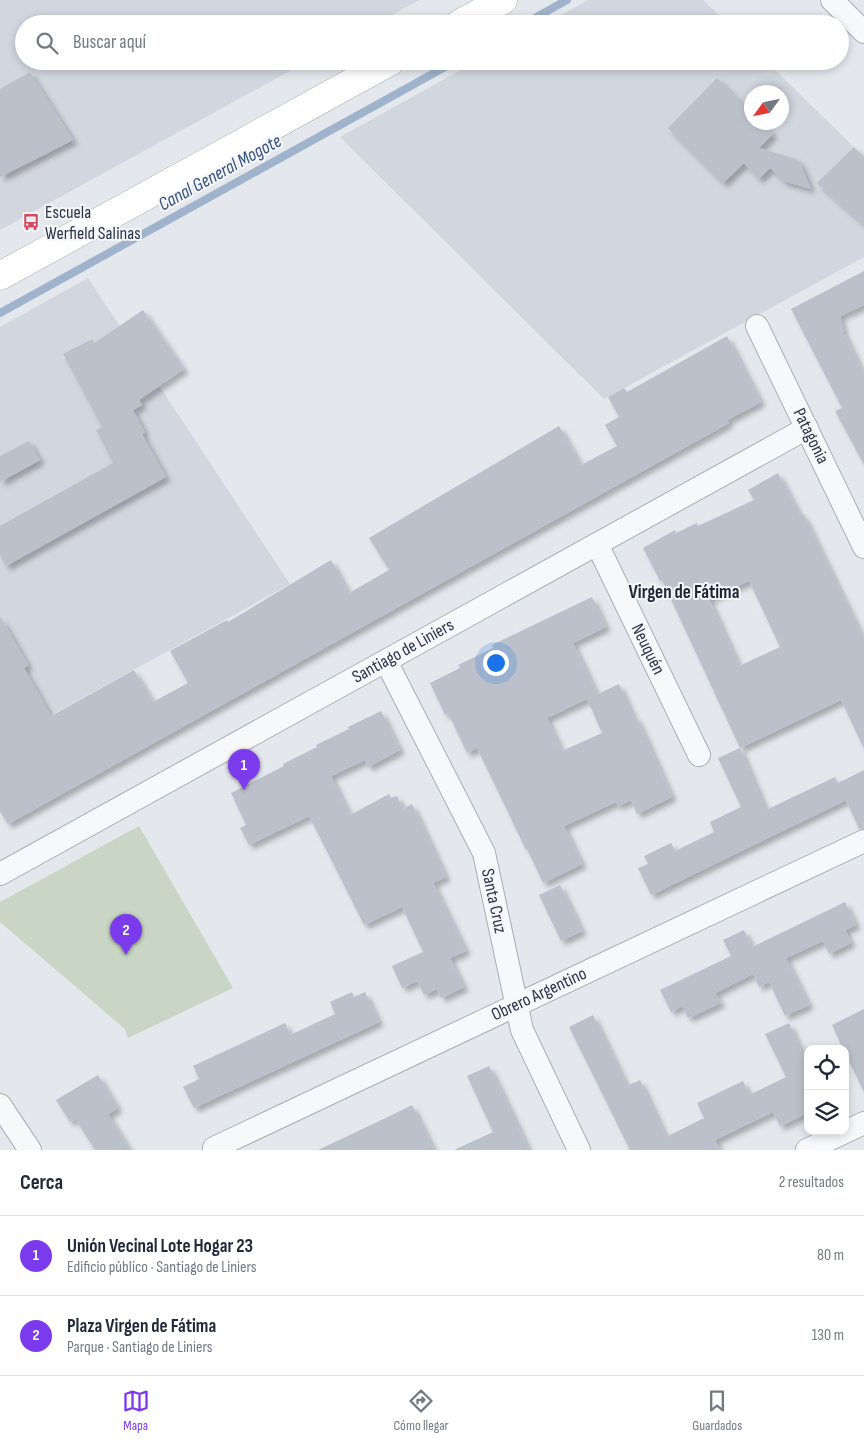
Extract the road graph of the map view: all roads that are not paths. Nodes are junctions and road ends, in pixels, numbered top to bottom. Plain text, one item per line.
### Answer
1 (503, 0) edge
2 (832, 0) edge
3 (476, 15) edge
4 (847, 15) edge
5 (849, 17) edge
6 (864, 32) edge
7 (375, 70) edge
8 (0, 276) edge
9 (757, 326) dead end
10 (807, 428) junction
11 (597, 544) junction
12 (864, 547) edge
13 (386, 660) junction
14 (699, 754) dead end
15 (864, 841) edge
16 (2, 869) edge
17 (516, 1005) junction
18 (0, 1105) edge
19 (864, 1123) edge
20 (820, 1147) edge
21 (214, 1148) dead end
22 (30, 1150) edge
23 (579, 1150) edge

1 - 3 main road
2 - 4 street
5 - 6 street
7 - 8 main road
9 - 10 street, Patagonia
10 - 11 street, Santiago de Liniers
10 - 12 street, Patagonia
11 - 13 street, Santiago de Liniers
11 - 14 street, Neuquén
13 - 16 street, Santiago de Liniers
13 - 17 street, Santa Cruz
15 - 17 street, Obrero Argentino
17 - 21 street, Obrero Argentino
17 - 23 street, Santa Cruz
18 - 22 street
19 - 20 street

